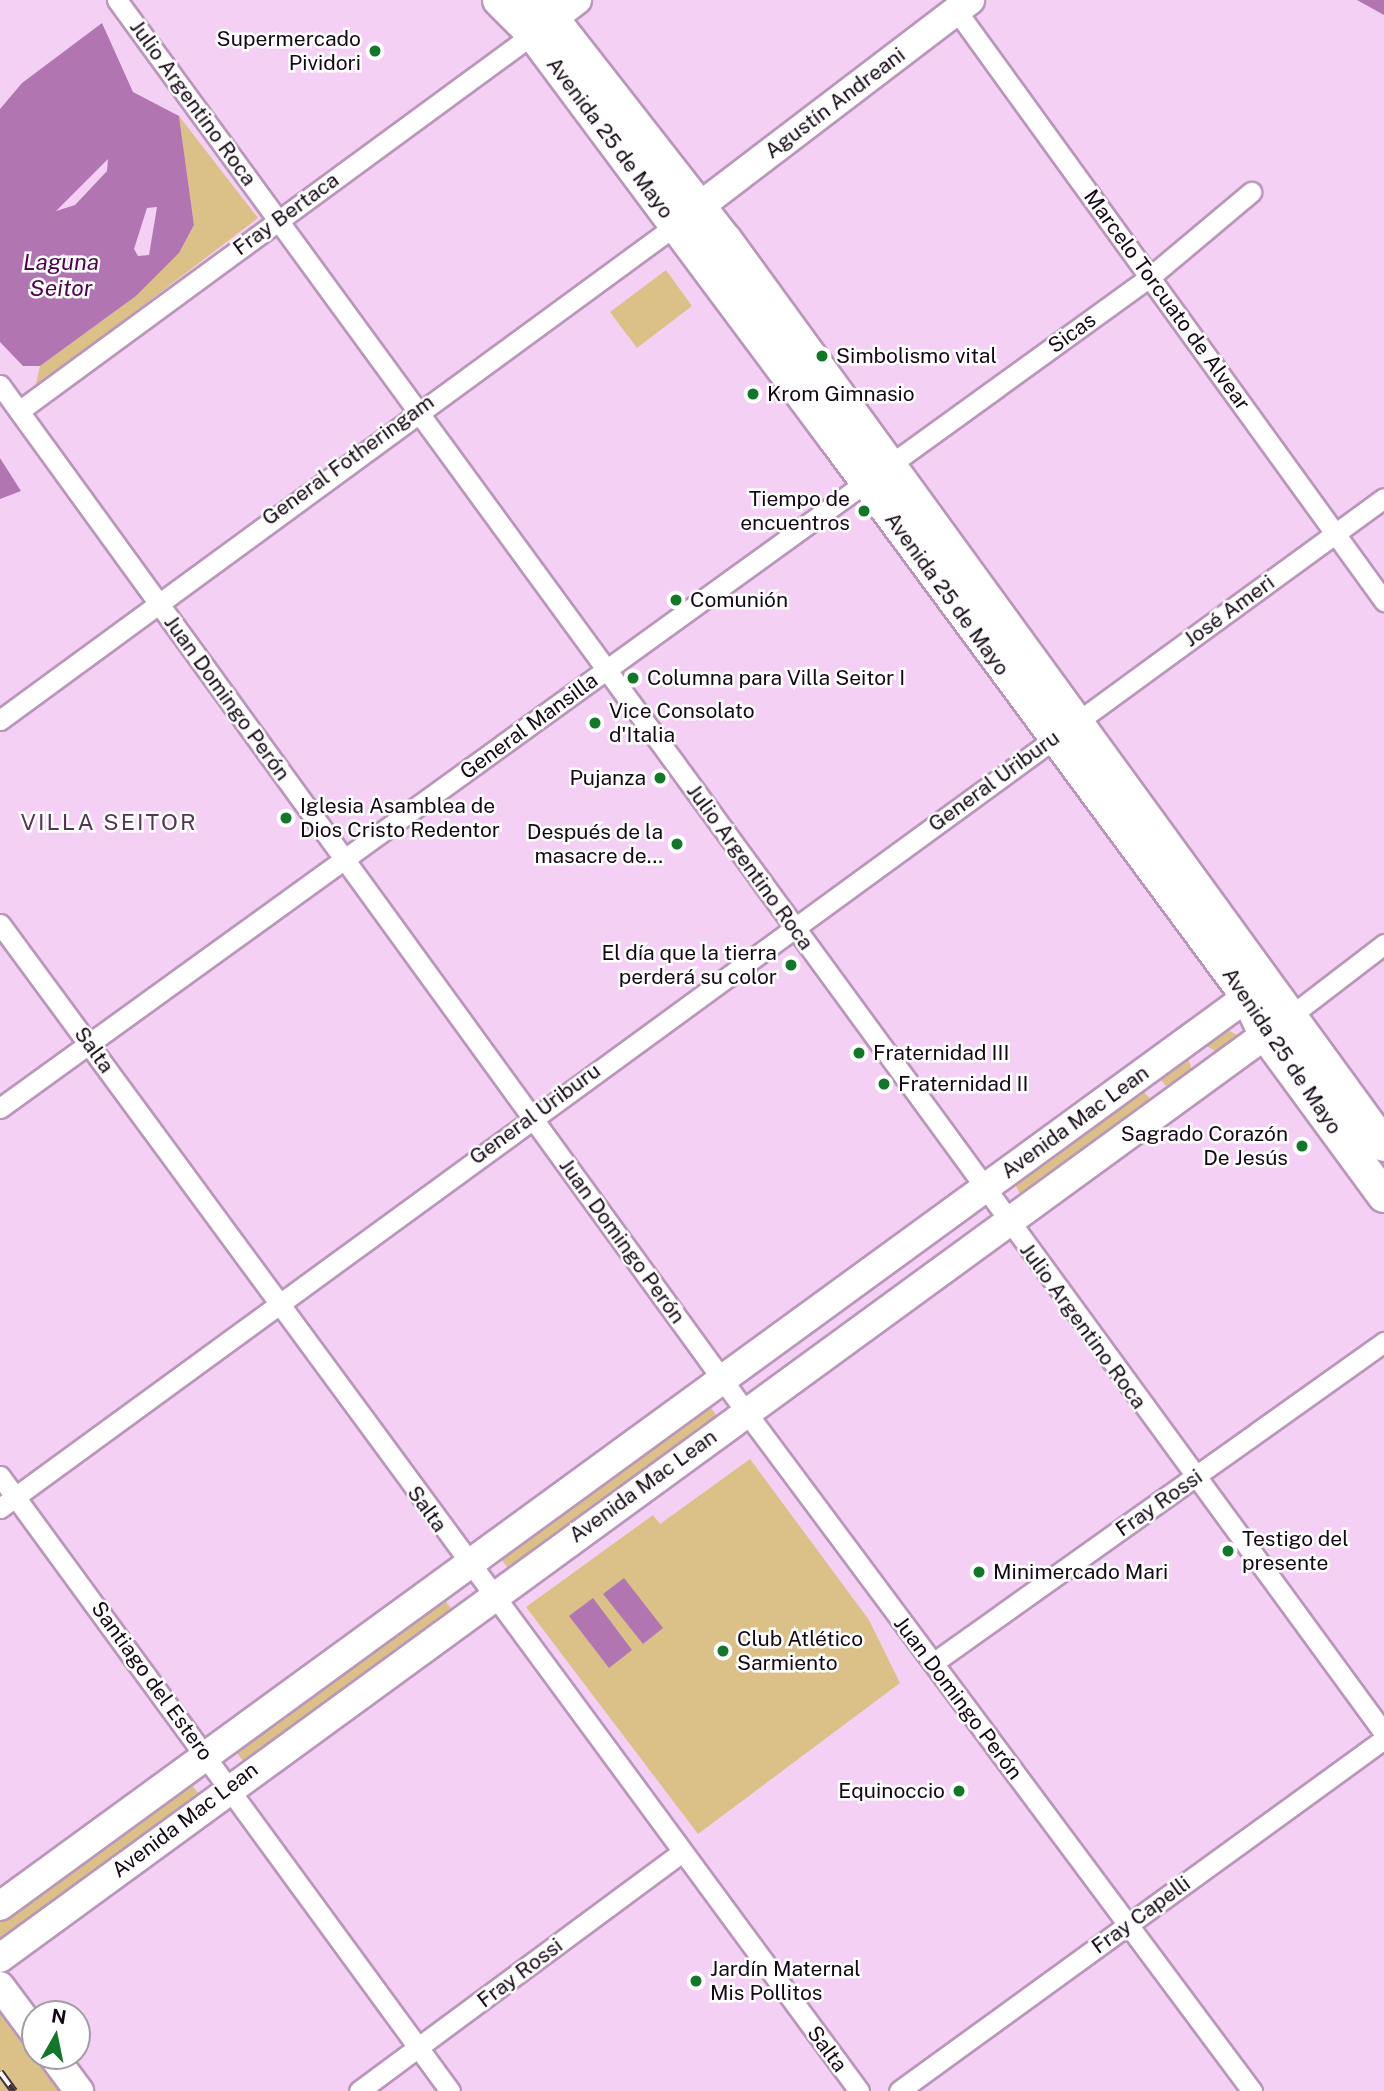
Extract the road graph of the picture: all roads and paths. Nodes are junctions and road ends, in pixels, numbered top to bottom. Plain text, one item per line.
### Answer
1 (117, 0) edge
2 (499, 0) edge
3 (958, 3) edge
4 (551, 13) edge
5 (1251, 192) dead end
6 (700, 206) junction
7 (278, 219) junction
8 (676, 225) junction
9 (1151, 276) junction
10 (0, 385) edge
11 (417, 409) junction
12 (19, 411) junction
13 (876, 474) junction
14 (1384, 498) edge
15 (1336, 533) junction
16 (156, 601) junction
17 (1384, 601) edge
18 (606, 670) junction
19 (0, 720) edge
20 (1063, 732) junction
21 (345, 860) junction
22 (0, 924) edge
23 (793, 927) junction
24 (1384, 944) edge
25 (1257, 989) junction
26 (1277, 1026) junction
27 (1191, 1037) junction
28 (89, 1044) junction
29 (1215, 1070) junction
30 (1142, 1074) junction
31 (1167, 1105) junction
32 (0, 1108) edge
33 (531, 1116) junction
34 (1384, 1145) edge
35 (984, 1189) junction
36 (1384, 1196) edge
37 (1007, 1221) junction
38 (276, 1303) junction
39 (1384, 1342) edge
40 (722, 1380) junction
41 (746, 1412) junction
42 (0, 1476) edge
43 (1194, 1479) junction
44 (8, 1503) edge
45 (466, 1562) junction
46 (491, 1597) junction
47 (933, 1663) junction
48 (1384, 1733) edge
49 (1384, 1739) edge
50 (205, 1752) junction
51 (229, 1787) junction
52 (681, 1853) junction
53 (0, 1906) edge
54 (1127, 1925) junction
55 (0, 1958) edge
56 (0, 1986) edge
57 (21, 2014) edge
58 (419, 2048) junction
59 (63, 2070) edge
60 (79, 2091) edge
61 (359, 2091) edge
62 (450, 2091) edge
63 (859, 2091) edge
64 (899, 2091) edge
65 (1252, 2091) edge

1 - 7 street, Julio Argentino Roca
2 - 4 main road, Avenida 25 de Mayo
3 - 6 main road, Agustín Andreani
3 - 9 street, Marcelo Torcuato de Alvear
4 - 6 main road, Avenida 25 de Mayo
4 - 7 street, Fray Bertaca
4 - 8 main road, Avenida 25 de Mayo
5 - 9 street, Sicas
6 - 8 main road, General Fotheringam
6 - 13 main road, Avenida 25 de Mayo
7 - 11 street, Julio Argentino Roca
7 - 12 street, Fray Bertaca
8 - 11 street, General Fotheringam
8 - 13 main road, Avenida 25 de Mayo
9 - 13 street, Sicas
9 - 15 street, Marcelo Torcuato de Alvear
10 - 12 street, Juan Domingo Perón
11 - 16 street, General Fotheringam
11 - 18 street, Julio Argentino Roca
12 - 16 street, Juan Domingo Perón
13 - 18 street, General Mansilla
13 - 20 main road, Avenida 25 de Mayo
14 - 15 street, José Ameri
15 - 17 street, Marcelo Torcuato de Alvear
15 - 20 street, José Ameri
16 - 19 street, General Fotheringam
16 - 21 street, Juan Domingo Perón
18 - 21 street, General Mansilla
18 - 23 street, Julio Argentino Roca
20 - 23 street, General Uriburu
20 - 25 main road, Avenida 25 de Mayo
21 - 28 street, General Mansilla
21 - 33 street, Juan Domingo Perón
22 - 28 street, Salta
23 - 33 street, General Uriburu
23 - 35 street, Julio Argentino Roca
24 - 26 street
25 - 26 main road, Avenida 25 de Mayo
25 - 27 main road, Avenida Mac Lean
26 - 29 main road, Avenida Mac Lean
26 - 34 main road, Avenida 25 de Mayo
26 - 36 main road, Avenida 25 de Mayo
27 - 29 main road
27 - 30 main road, Avenida Mac Lean
28 - 32 street, General Mansilla
28 - 38 street, Salta
29 - 31 main road, Avenida Mac Lean
30 - 31 main road
30 - 35 main road, Avenida Mac Lean
31 - 37 main road, Avenida Mac Lean
33 - 38 street, General Uriburu
33 - 40 street, Juan Domingo Perón
35 - 37 street, Julio Argentino Roca
35 - 40 main road, Avenida Mac Lean
37 - 41 main road, Avenida Mac Lean
37 - 43 street, Julio Argentino Roca
38 - 44 street, General Uriburu
38 - 45 street, Salta
39 - 43 street, Fray Rossi
40 - 41 street, Juan Domingo Perón
40 - 45 main road, Avenida Mac Lean
41 - 46 main road, Avenida Mac Lean
41 - 47 street, Juan Domingo Perón
42 - 44 street, Santiago del Estero
43 - 47 street, Fray Rossi
43 - 48 street, Julio Argentino Roca
44 - 50 street, Santiago del Estero
45 - 46 street, Salta
45 - 50 main road, Avenida Mac Lean
46 - 51 main road, Avenida Mac Lean
46 - 52 street, Salta
47 - 54 street, Juan Domingo Perón
49 - 54 street, Fray Capelli
50 - 51 street, Santiago del Estero
50 - 53 main road, Avenida Mac Lean
51 - 55 main road, Avenida Mac Lean
51 - 58 street, Santiago del Estero
52 - 58 street, Fray Rossi
52 - 63 street, Salta
54 - 64 street, Fray Capelli
54 - 65 street, Juan Domingo Perón
56 - 57 main road
58 - 61 street, Fray Rossi
58 - 62 street, Santiago del Estero
59 - 60 main road

